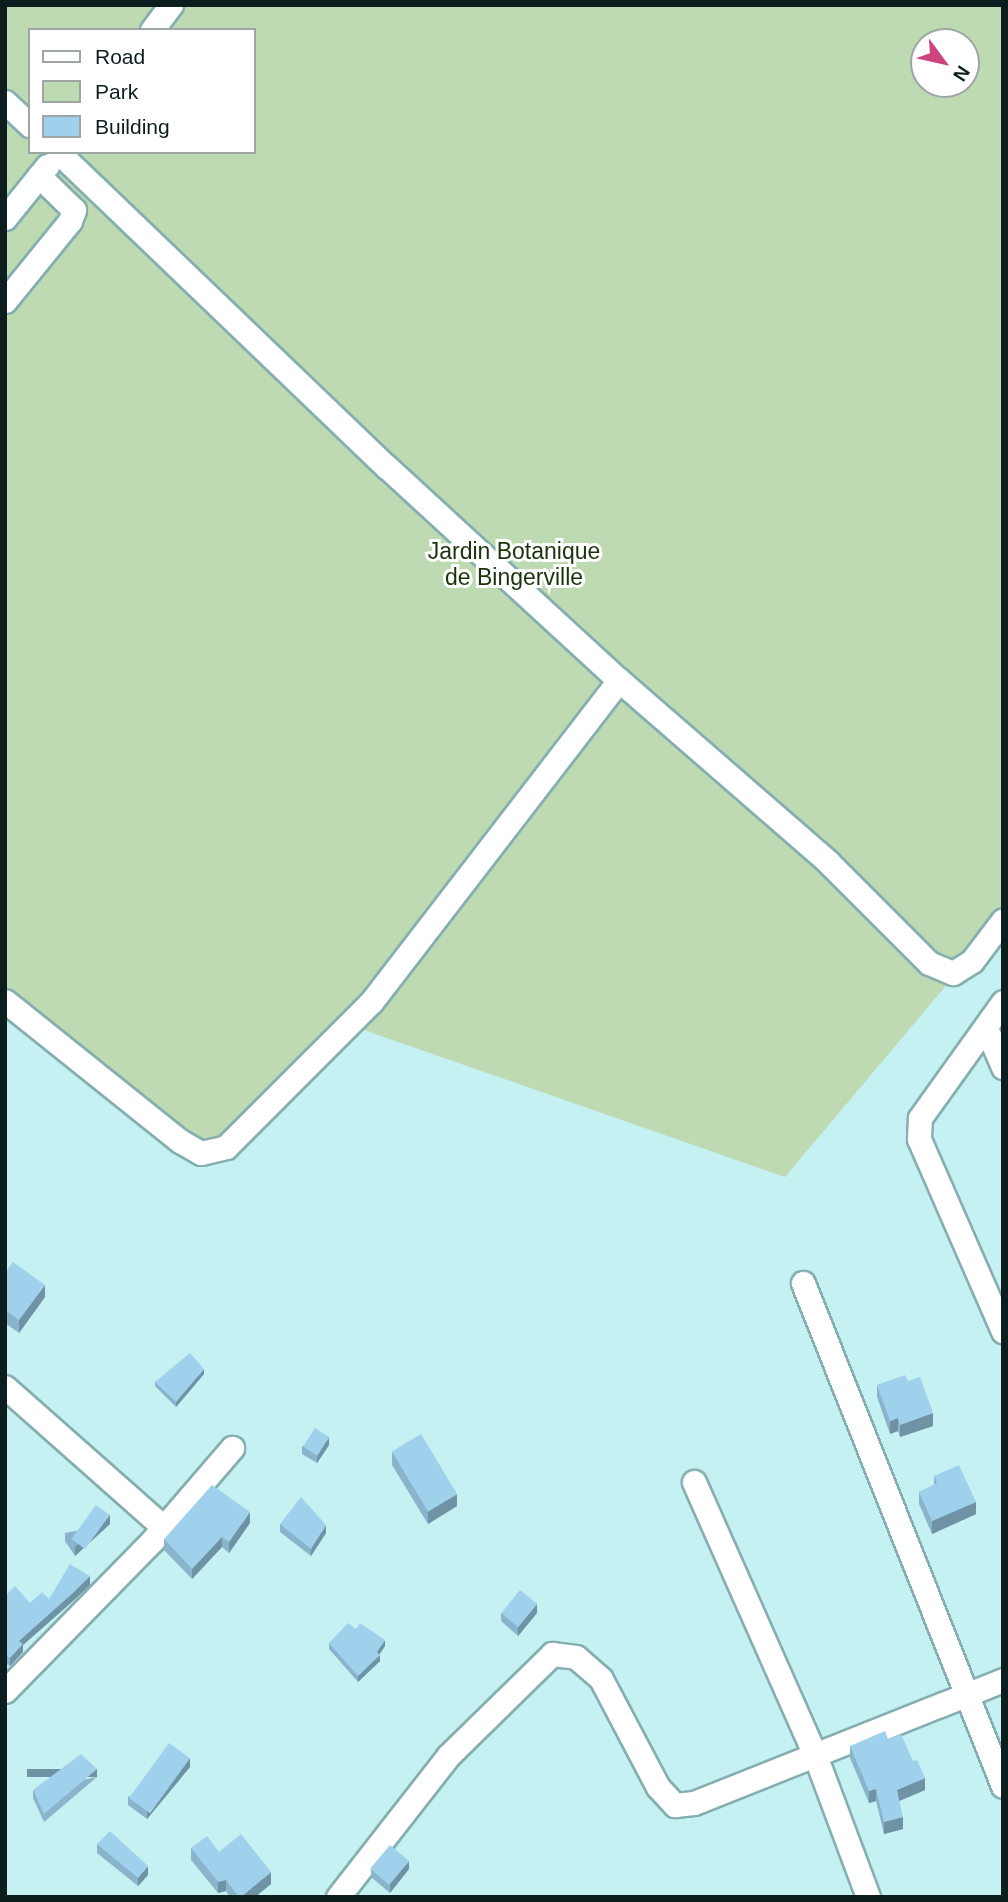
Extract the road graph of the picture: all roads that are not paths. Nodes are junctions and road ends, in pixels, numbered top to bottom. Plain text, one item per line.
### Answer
1 (171, 5) edge
2 (154, 28) edge
3 (5, 102) edge
4 (28, 123) edge
5 (56, 154) edge
6 (60, 154) edge
7 (39, 176) junction
8 (5, 218) edge
9 (5, 301) edge
10 (619, 680) junction
11 (1003, 920) edge
12 (5, 1001) edge
13 (1003, 1002) edge
14 (986, 1028) junction
15 (1003, 1067) edge
16 (803, 1283) dead end
17 (1003, 1331) edge
18 (5, 1387) edge
19 (232, 1448) dead end
20 (694, 1482) dead end
21 (162, 1525) junction
22 (1003, 1679) edge
23 (5, 1691) edge
24 (968, 1695) junction
25 (815, 1755) junction
26 (1003, 1786) edge
27 (338, 1897) edge
28 (868, 1897) edge

1 - 2 street
3 - 4 street
5 - 7 street
6 - 10 street
7 - 8 street
7 - 9 street
10 - 11 street
10 - 12 street
13 - 14 street
14 - 15 street
14 - 17 street
16 - 24 street
18 - 21 street
19 - 21 street
20 - 25 street
21 - 23 street
22 - 24 street
24 - 25 street
24 - 26 street
25 - 27 street
25 - 28 street

